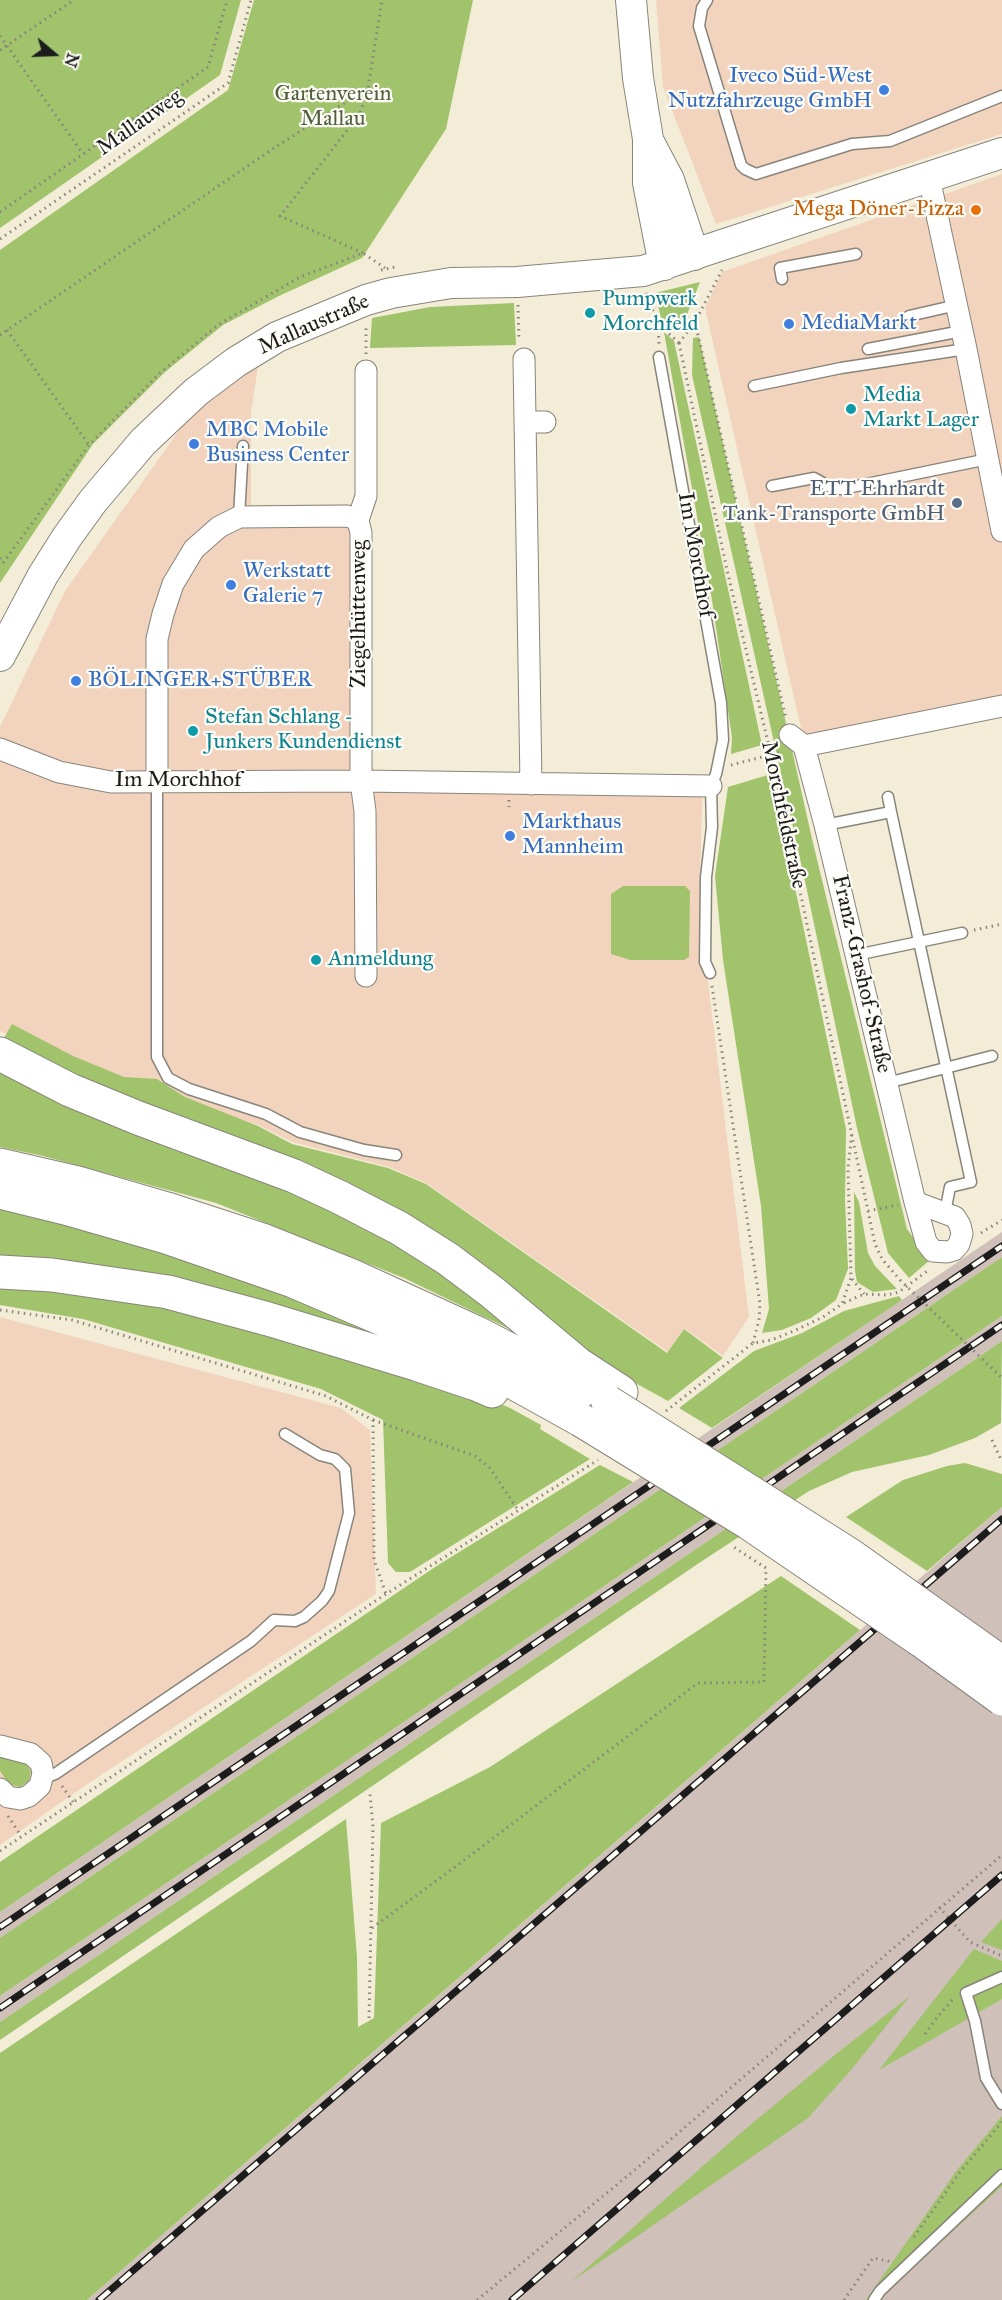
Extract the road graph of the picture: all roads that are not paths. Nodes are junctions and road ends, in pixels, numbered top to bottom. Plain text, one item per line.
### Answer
1 (631, 0) edge
2 (706, 0) edge
3 (1002, 96) edge
4 (648, 139) junction
5 (1002, 153) edge
6 (929, 178) junction
7 (705, 252) junction
8 (856, 254) dead end
9 (664, 265) junction
10 (782, 279) dead end
11 (957, 305) junction
12 (909, 316) dead end
13 (964, 340) junction
14 (868, 349) dead end
15 (659, 357) road end
16 (524, 358) road end
17 (366, 371) road end
18 (754, 386) dead end
19 (243, 446) dead end
20 (988, 459) junction
21 (772, 486) dead end
22 (239, 517) junction
23 (358, 520) junction
24 (1002, 531) edge
25 (0, 656) edge
26 (1002, 706) edge
27 (0, 748) edge
28 (361, 781) junction
29 (157, 782) junction
30 (531, 784) junction
31 (711, 786) junction
32 (888, 797) dead end
33 (891, 812) junction
34 (825, 825) junction
35 (962, 933) dead end
36 (920, 942) junction
37 (856, 955) junction
38 (710, 973) road end
39 (366, 976) dead end
40 (0, 1054) edge
41 (992, 1056) dead end
42 (948, 1067) junction
43 (887, 1083) junction
44 (396, 1155) dead end
45 (0, 1165) edge
46 (0, 1192) edge
47 (915, 1202) junction
48 (945, 1213) junction
49 (0, 1272) edge
50 (614, 1397) junction
51 (575, 1425) junction
52 (649, 1433) junction
53 (285, 1434) dead end
54 (1002, 1663) edge
55 (1002, 1699) edge
56 (0, 1746) edge
57 (49, 1777) junction
58 (0, 1789) edge
59 (1002, 1977) edge
60 (1002, 2104) edge
61 (1002, 2175) edge
62 (874, 2300) edge

1 - 4 main road
2 - 3 lane
4 - 7 main road
4 - 9 main road
5 - 6 main road, Mallaustraße
6 - 7 main road, Mallaustraße
6 - 11 street
7 - 9 main road, Mallaustraße
8 - 10 lane
9 - 25 main road, Mallaustraße
11 - 12 lane
11 - 13 street
13 - 14 lane
13 - 18 lane
13 - 20 street
15 - 31 lane, Im Morchhof
16 - 30 street
17 - 23 street, Ziegelhüttenweg
19 - 22 lane
20 - 21 lane
20 - 24 street
22 - 23 street, Ziegelhüttenweg
22 - 29 street, Ziegelhüttenweg
23 - 28 street, Ziegelhüttenweg
26 - 34 street, Franz-Grashof-Straße
27 - 29 street, Im Morchhof
28 - 29 street, Im Morchhof
28 - 30 street, Im Morchhof
28 - 39 street
29 - 44 lane
30 - 31 street, Im Morchhof
31 - 38 lane, Im Morchhof
32 - 33 lane
33 - 34 lane
33 - 36 lane
34 - 37 street, Franz-Grashof-Straße
35 - 36 lane
36 - 37 lane
36 - 42 lane
37 - 43 street, Franz-Grashof-Straße
40 - 50 highway
41 - 42 lane
42 - 43 lane
42 - 48 lane
43 - 47 street, Franz-Grashof-Straße
45 - 50 highway
46 - 51 highway
47 - 48 street
47 - 48 street, Franz-Grashof-Straße
49 - 51 highway
50 - 52 highway
51 - 52 highway, bridge
52 - 54 highway, bridge
52 - 55 highway, bridge
53 - 57 lane
56 - 57 street
57 - 58 street
59 - 60 lane
61 - 62 lane

